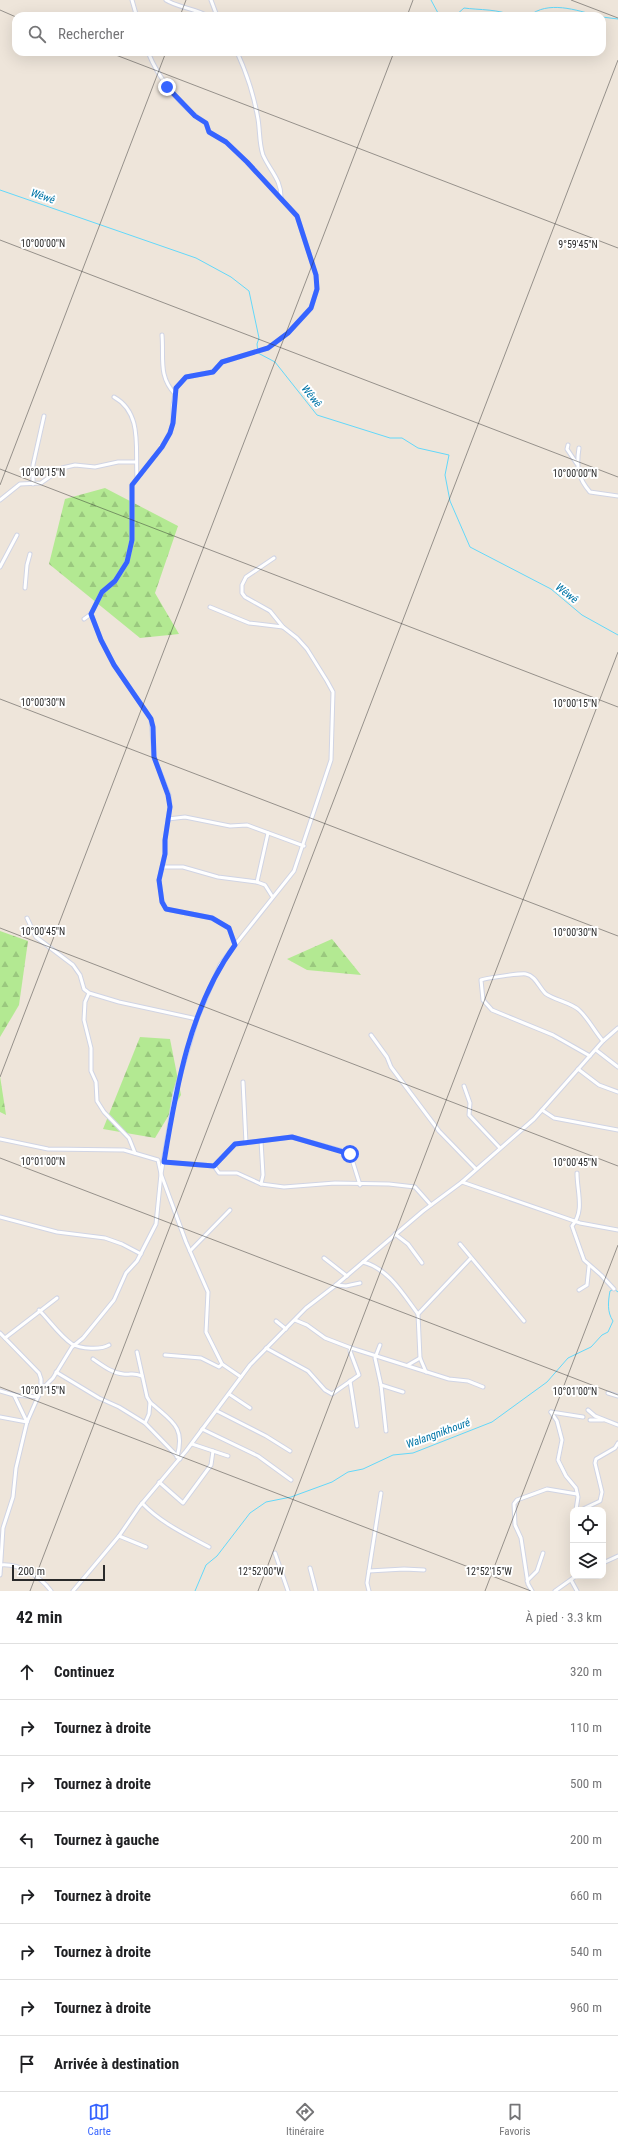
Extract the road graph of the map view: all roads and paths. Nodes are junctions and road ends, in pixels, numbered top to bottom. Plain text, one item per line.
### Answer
1 (132, 0) edge
2 (166, 0) edge
3 (211, 0) edge
4 (135, 12) edge
5 (202, 12) edge
6 (216, 12) edge
7 (150, 56) edge
8 (240, 56) edge
9 (281, 199) junction
10 (162, 335) dead end
11 (175, 394) junction
12 (114, 397) dead end
13 (44, 416) dead end
14 (568, 445) dead end
15 (579, 448) dead end
16 (136, 462) junction
17 (577, 464) junction
18 (137, 477) junction
19 (32, 484) junction
20 (618, 496) edge
21 (0, 500) edge
22 (17, 535) dead end
23 (30, 554) dead end
24 (274, 558) dead end
25 (0, 567) edge
26 (25, 588) dead end
27 (210, 607) dead end
28 (91, 614) junction
29 (84, 619) dead end
30 (283, 627) junction
31 (168, 819) junction
32 (268, 833) junction
33 (304, 846) junction
34 (163, 867) junction
35 (257, 882) junction
36 (272, 896) junction
37 (27, 918) dead end
38 (235, 945) junction
39 (89, 993) junction
40 (197, 1019) junction
41 (618, 1028) edge
42 (371, 1035) dead end
43 (603, 1041) junction
44 (596, 1050) junction
45 (590, 1056) junction
46 (618, 1067) edge
47 (578, 1069) junction
48 (243, 1082) dead end
49 (464, 1086) dead end
50 (618, 1092) edge
51 (542, 1110) junction
52 (618, 1130) edge
53 (0, 1139) edge
54 (261, 1141) junction
55 (246, 1143) junction
56 (500, 1148) junction
57 (135, 1153) junction
58 (158, 1160) junction
59 (164, 1162) junction
60 (214, 1166) junction
61 (476, 1169) junction
62 (577, 1173) dead end
63 (160, 1174) junction
64 (462, 1182) junction
65 (261, 1184) junction
66 (360, 1185) junction
67 (431, 1205) junction
68 (230, 1210) dead end
69 (0, 1217) edge
70 (576, 1221) junction
71 (580, 1223) junction
72 (573, 1229) junction
73 (618, 1230) edge
74 (396, 1234) junction
75 (460, 1244) dead end
76 (190, 1251) junction
77 (141, 1254) junction
78 (324, 1258) dead end
79 (470, 1259) junction
80 (363, 1262) junction
81 (422, 1263) dead end
82 (589, 1266) junction
83 (347, 1276) junction
84 (360, 1282) dead end
85 (336, 1286) junction
86 (614, 1289) dead end
87 (579, 1290) dead end
88 (56, 1298) dead end
89 (39, 1310) junction
90 (418, 1314) junction
91 (295, 1320) junction
92 (276, 1321) dead end
93 (524, 1321) dead end
94 (286, 1329) junction
95 (0, 1333) edge
96 (5, 1338) junction
97 (74, 1345) junction
98 (109, 1345) dead end
99 (380, 1345) dead end
100 (266, 1348) junction
101 (351, 1348) junction
102 (137, 1352) dead end
103 (165, 1355) dead end
104 (375, 1356) junction
105 (420, 1358) junction
106 (93, 1359) dead end
107 (222, 1364) junction
108 (408, 1365) junction
109 (56, 1372) junction
110 (426, 1372) junction
111 (142, 1376) junction
112 (241, 1377) junction
113 (42, 1379) junction
114 (350, 1381) junction
115 (47, 1384) junction
116 (381, 1384) junction
117 (483, 1387) dead end
118 (41, 1390) junction
119 (0, 1391) edge
120 (402, 1392) dead end
121 (608, 1393) dead end
122 (14, 1394) junction
123 (229, 1394) junction
124 (618, 1396) edge
125 (38, 1397) junction
126 (150, 1402) junction
127 (250, 1408) dead end
128 (588, 1410) dead end
129 (217, 1411) junction
130 (0, 1417) edge
131 (583, 1417) dead end
132 (590, 1420) dead end
133 (605, 1420) junction
134 (27, 1422) junction
135 (145, 1424) junction
136 (618, 1425) edge
137 (357, 1426) dead end
138 (202, 1429) junction
139 (386, 1431) dead end
140 (618, 1443) edge
141 (192, 1444) junction
142 (213, 1451) junction
143 (290, 1451) dead end
144 (228, 1456) dead end
145 (178, 1458) junction
146 (291, 1480) dead end
147 (159, 1482) junction
148 (381, 1493) dead end
149 (577, 1494) junction
150 (142, 1504) junction
151 (576, 1507) edge
152 (587, 1507) edge
153 (119, 1536) junction
154 (146, 1547) dead end
155 (209, 1547) dead end
156 (275, 1553) dead end
157 (543, 1553) dead end
158 (618, 1556) edge
159 (606, 1562) edge
160 (1, 1565) edge
161 (310, 1568) dead end
162 (424, 1570) dead end
163 (369, 1571) junction
164 (0, 1575) edge
165 (527, 1580) junction
166 (571, 1580) joint
167 (51, 1591) edge
168 (74, 1591) edge
169 (288, 1591) edge
170 (316, 1591) edge
171 (369, 1591) edge
172 (532, 1591) edge
173 (555, 1591) edge
174 (577, 1591) edge

1 - 4 street
2 - 5 street
3 - 6 street
7 - 9 street
8 - 9 street
9 - 11 street
10 - 11 street
11 - 18 street
12 - 16 street
13 - 19 street
14 - 17 street
15 - 17 street
16 - 18 street
16 - 19 street
17 - 20 street
18 - 28 street
19 - 21 street
22 - 25 street
23 - 26 street
24 - 30 street
27 - 30 street
28 - 29 street
28 - 31 street
30 - 33 street
31 - 32 street
31 - 34 street
32 - 33 street
32 - 35 street
33 - 36 street
34 - 35 street
34 - 38 street
35 - 36 street
36 - 38 street
37 - 39 street
38 - 40 street
39 - 40 street
39 - 57 street
40 - 59 street
41 - 43 street
42 - 61 street
43 - 44 street
43 - 45 street
44 - 45 street
44 - 46 street
45 - 47 street
47 - 50 street
47 - 51 street
48 - 55 street
49 - 56 street
51 - 52 street
51 - 56 street
53 - 57 street
54 - 55 street
54 - 65 street
54 - 66 street
55 - 60 street
56 - 61 street
57 - 58 street
58 - 59 street
58 - 63 street
59 - 60 street
59 - 63 street
60 - 65 street
61 - 64 street
62 - 70 street
63 - 76 street
63 - 77 street
64 - 67 street
64 - 70 street
65 - 66 street
66 - 67 street
67 - 74 street
68 - 76 street
69 - 77 street
70 - 71 street
70 - 72 street
71 - 72 street
71 - 73 street
72 - 82 street
74 - 80 street
74 - 81 street
75 - 79 street
76 - 107 street
77 - 97 street
78 - 83 street
79 - 90 street
79 - 93 street
80 - 83 street
80 - 90 street
82 - 86 street
82 - 87 street
83 - 85 street
84 - 85 street
85 - 91 street
88 - 89 street
89 - 96 street
89 - 97 street
90 - 105 street
91 - 94 street
91 - 101 street
92 - 94 street
94 - 100 street
95 - 96 street
96 - 113 street
97 - 98 street
97 - 109 street
99 - 104 street
100 - 112 street
100 - 114 street
101 - 104 street
101 - 114 street
102 - 111 street
103 - 107 street
104 - 108 street
104 - 116 street
105 - 108 street
105 - 110 street
106 - 111 street
107 - 112 street
108 - 110 street
109 - 115 street
109 - 135 street
110 - 117 street
111 - 126 street
112 - 123 street
113 - 115 street
113 - 118 street
114 - 137 street
115 - 118 street
116 - 120 street
116 - 139 street
118 - 125 street
119 - 122 street
121 - 124 street
122 - 125 street
122 - 134 street
123 - 127 street
123 - 129 street
125 - 134 street
126 - 135 street
126 - 145 street
128 - 133 street
129 - 138 street
129 - 143 street
130 - 134 street
131 - 149 street
132 - 133 street
133 - 136 street
134 - 160 street
135 - 145 street
138 - 141 street
138 - 146 street
140 - 152 street
141 - 142 street
141 - 145 street
142 - 144 street
142 - 147 street
145 - 147 street
147 - 150 street
148 - 163 street
149 - 151 street
149 - 165 street
150 - 153 street
150 - 155 street
153 - 154 street
153 - 168 street
156 - 169 street
157 - 165 street
158 - 159 street
160 - 164 street
160 - 167 street
161 - 170 street
162 - 163 street
163 - 171 street
165 - 172 street
166 - 173 street
166 - 174 street

